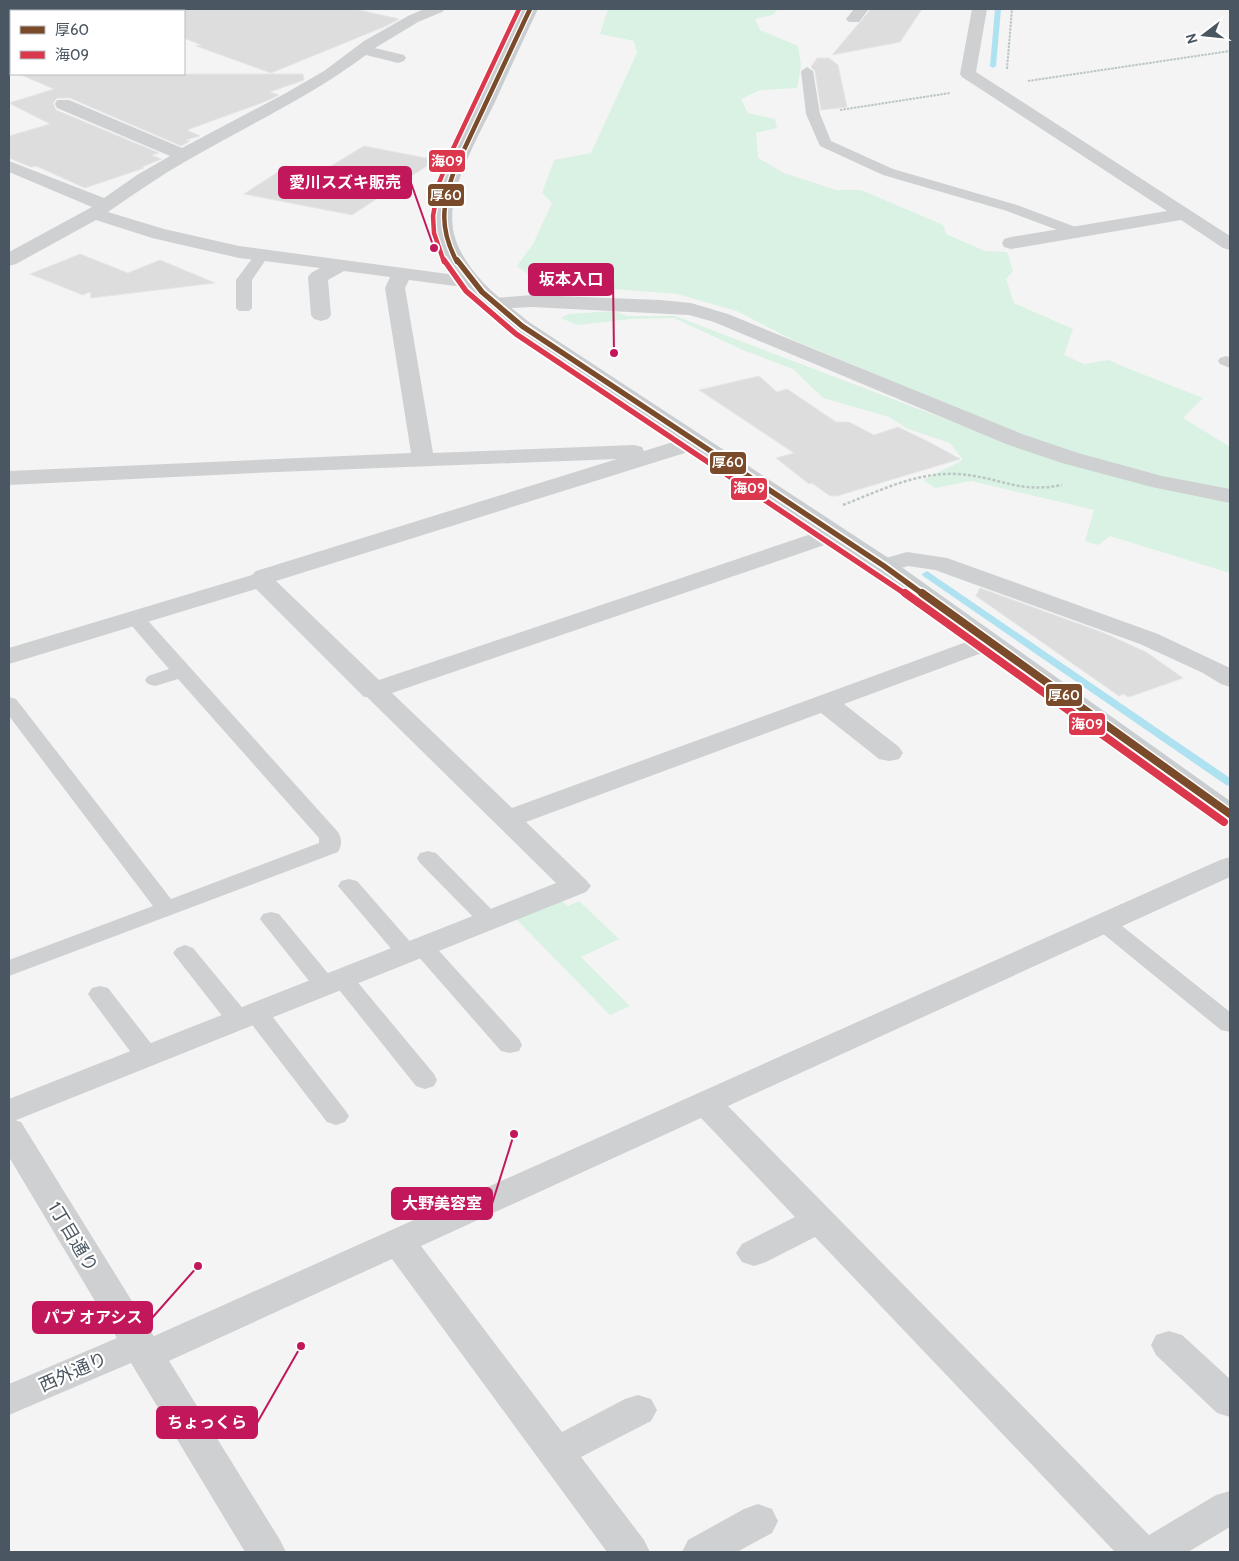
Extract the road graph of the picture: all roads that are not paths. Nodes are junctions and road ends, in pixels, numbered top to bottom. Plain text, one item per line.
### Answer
1 (437, 9) edge
2 (530, 9) edge
3 (979, 9) edge
4 (362, 49) junction
5 (398, 58) dead end
6 (807, 71) dead end
7 (64, 110) dead end
8 (184, 155) junction
9 (9, 166) edge
10 (99, 210) junction
11 (1184, 214) junction
12 (1076, 232) junction
13 (1011, 243) dead end
14 (1230, 244) edge
15 (262, 255) junction
16 (9, 260) edge
17 (342, 265) junction
18 (402, 273) junction
19 (471, 282) junction
20 (492, 303) junction
21 (244, 308) dead end
22 (321, 314) dead end
23 (696, 442) junction
24 (668, 451) junction
25 (424, 459) junction
26 (9, 478) edge
27 (1230, 496) edge
28 (834, 534) junction
29 (884, 566) junction
30 (261, 580) junction
31 (135, 618) junction
32 (989, 642) junction
33 (9, 656) edge
34 (182, 671) junction
35 (1230, 679) edge
36 (155, 680) dead end
37 (373, 690) junction
38 (824, 702) junction
39 (13, 716) edge
40 (889, 753) dead end
41 (1230, 814) edge
42 (506, 819) junction
43 (428, 858) dead end
44 (1230, 866) edge
45 (349, 886) dead end
46 (167, 909) junction
47 (270, 919) dead end
48 (489, 920) junction
49 (1104, 923) junction
50 (415, 950) junction
51 (186, 953) dead end
52 (9, 968) edge
53 (334, 982) junction
54 (100, 994) dead end
55 (247, 1016) junction
56 (1230, 1024) edge
57 (510, 1045) dead end
58 (147, 1056) junction
59 (425, 1080) dead end
60 (706, 1103) junction
61 (9, 1112) edge
62 (336, 1116) dead end
63 (9, 1130) edge
64 (818, 1220) junction
65 (399, 1242) junction
66 (754, 1252) dead end
67 (1169, 1345) dead end
68 (142, 1349) junction
69 (9, 1400) edge
70 (1230, 1402) edge
71 (638, 1410) dead end
72 (555, 1453) junction
73 (1230, 1507) edge
74 (758, 1521) dead end
75 (266, 1552) edge
76 (630, 1552) edge
77 (702, 1552) edge
78 (1140, 1552) edge
79 (1155, 1552) edge

1 - 4 street
2 - 19 main road
3 - 11 street
4 - 5 street
4 - 8 street
6 - 12 lane
7 - 8 street
8 - 10 street
9 - 10 street
10 - 15 street
10 - 16 street
11 - 12 street
11 - 14 street
12 - 13 street
15 - 17 street
15 - 21 lane
17 - 18 street
17 - 22 street
18 - 19 street
18 - 25 street
19 - 20 main road
20 - 23 main road
20 - 27 street
23 - 24 street
23 - 28 main road
24 - 25 street
24 - 30 street
25 - 26 street
28 - 29 main road
28 - 37 street
29 - 32 main road
29 - 35 street
30 - 31 street
30 - 37 street
31 - 33 street
31 - 34 lane
32 - 38 street
32 - 41 main road
34 - 36 lane
34 - 46 lane
37 - 42 street
38 - 40 street
38 - 42 street
39 - 46 lane
42 - 48 street
43 - 48 lane
44 - 49 street, 西外通り
45 - 50 lane
46 - 52 lane
47 - 53 lane
48 - 50 street
49 - 56 lane
49 - 60 street, 西外通り
50 - 53 street
50 - 57 lane
51 - 55 lane
53 - 55 street
53 - 59 lane
54 - 58 lane
55 - 58 street
55 - 62 lane
58 - 61 street
60 - 64 street
60 - 65 street, 西外通り
63 - 68 street, 1丁目通り
64 - 66 street
64 - 78 street
65 - 68 street, 西外通り
65 - 72 street
67 - 70 street
68 - 69 street, 西外通り
68 - 75 street, 1丁目通り
71 - 72 street
72 - 76 street
73 - 79 street
74 - 77 street

